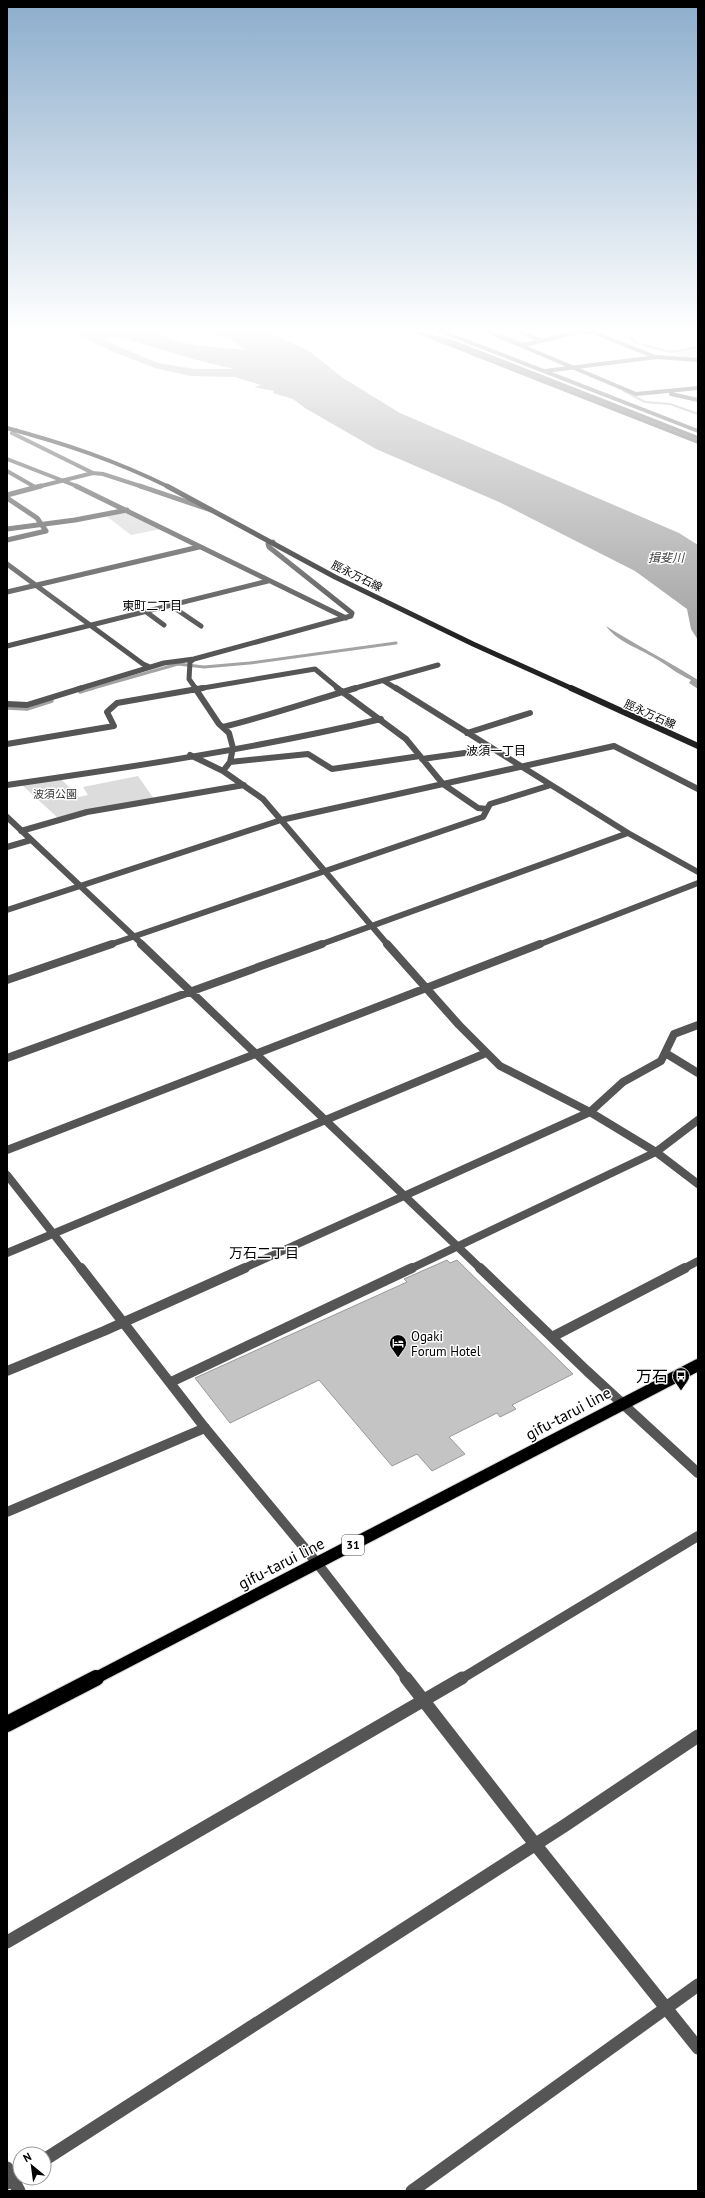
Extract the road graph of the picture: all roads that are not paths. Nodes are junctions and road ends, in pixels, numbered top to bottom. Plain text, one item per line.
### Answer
1 (14, 431) joint
2 (669, 431) edge
3 (679, 431) edge
4 (698, 438) edge
5 (698, 442) edge
6 (7, 459) edge
7 (7, 471) edge
8 (93, 473) junction
9 (63, 480) junction
10 (35, 487) junction
11 (7, 495) edge
12 (7, 498) edge
13 (127, 510) junction
14 (216, 511) junction
15 (40, 525) junction
16 (7, 529) edge
17 (7, 540) edge
18 (273, 542) junction
19 (193, 544) junction
20 (199, 547) junction
21 (7, 564) edge
22 (268, 581) junction
23 (34, 583) junction
24 (7, 587) edge
25 (7, 592) edge
26 (170, 605) junction
27 (145, 612) junction
28 (346, 618) junction
29 (91, 625) junction
30 (164, 625) dead end
31 (201, 626) dead end
32 (7, 646) edge
33 (194, 659) junction
34 (438, 665) dead end
35 (150, 667) junction
36 (384, 680) junction
37 (196, 688) junction
38 (343, 693) junction
39 (7, 704) edge
40 (530, 713) dead end
41 (381, 719) junction
42 (223, 727) junction
43 (467, 733) junction
44 (7, 744) edge
45 (698, 746) edge
46 (233, 748) junction
47 (493, 749) junction
48 (189, 755) junction
49 (421, 758) junction
50 (230, 762) junction
51 (523, 767) junction
52 (223, 771) junction
53 (444, 784) junction
54 (7, 785) edge
55 (244, 785) junction
56 (551, 785) junction
57 (698, 789) edge
58 (487, 809) junction
59 (7, 817) edge
60 (281, 820) junction
61 (21, 830) junction
62 (628, 833) junction
63 (31, 840) junction
64 (7, 847) edge
65 (324, 872) junction
66 (698, 872) edge
67 (698, 883) edge
68 (79, 886) junction
69 (7, 910) edge
70 (371, 925) junction
71 (134, 936) junction
72 (7, 980) edge
73 (426, 987) junction
74 (192, 991) junction
75 (698, 1025) edge
76 (257, 1053) junction
77 (486, 1053) junction
78 (666, 1054) junction
79 (7, 1058) edge
80 (698, 1073) edge
81 (590, 1112) junction
82 (698, 1120) edge
83 (326, 1121) junction
84 (7, 1150) edge
85 (656, 1152) junction
86 (7, 1175) edge
87 (698, 1184) edge
88 (405, 1195) junction
89 (55, 1235) junction
90 (458, 1247) junction
91 (7, 1253) edge
92 (698, 1261) edge
93 (124, 1322) junction
94 (552, 1337) junction
95 (698, 1365) edge
96 (7, 1371) edge
97 (171, 1382) junction
98 (624, 1403) junction
99 (205, 1428) junction
100 (698, 1473) edge
101 (7, 1512) edge
102 (698, 1536) edge
103 (318, 1563) junction
104 (424, 1701) junction
105 (7, 1724) edge
106 (698, 1736) edge
107 (535, 1844) junction
108 (7, 1942) edge
109 (698, 1985) edge
110 (667, 2008) junction
111 (698, 2048) edge
112 (52, 2155) edge
113 (412, 2191) edge

1 - 8 street
1 - 14 main road, 脛永万石線
2 - 5 street
3 - 4 street
6 - 9 street
7 - 10 street
8 - 9 street
8 - 14 street
9 - 10 street
9 - 13 street
10 - 11 street
12 - 15 street
13 - 15 street
13 - 19 street
14 - 18 main road, 脛永万石線
15 - 16 street
15 - 17 street
18 - 28 street
18 - 45 main road, 脛永万石線
19 - 20 street
19 - 23 street
20 - 22 street
20 - 23 street
21 - 23 street
22 - 26 street
22 - 28 street
23 - 24 street
23 - 25 street
23 - 29 street
26 - 27 street
26 - 31 street
27 - 29 street
27 - 30 street
28 - 33 street
29 - 32 street
29 - 35 street
33 - 35 street
33 - 37 street
34 - 36 street
35 - 39 street
36 - 38 street
36 - 43 street
37 - 38 street
37 - 42 street
37 - 44 street
38 - 41 street
38 - 42 street
40 - 43 street
41 - 46 street
41 - 49 street
42 - 46 street
43 - 47 street
46 - 48 street
46 - 50 street
47 - 49 street
47 - 51 street
48 - 52 street
48 - 54 street
49 - 50 street
49 - 53 street
50 - 52 street
51 - 53 street
51 - 56 street
51 - 57 street
52 - 55 street
53 - 58 street
53 - 60 street
55 - 60 street
55 - 61 street
56 - 58 street
56 - 62 street
58 - 65 street
59 - 61 street
60 - 65 street
60 - 68 street
61 - 63 street
62 - 66 street
62 - 70 street
63 - 64 street
63 - 68 street
65 - 70 street
65 - 71 street
67 - 73 street
68 - 69 street
68 - 71 street
70 - 73 street
70 - 74 street
71 - 72 street
71 - 74 street
73 - 76 street
73 - 77 street
74 - 76 street
74 - 79 street
75 - 78 street
76 - 83 street
76 - 84 street
77 - 81 street
77 - 83 street
78 - 80 street
78 - 81 street
81 - 85 street
81 - 88 street
82 - 85 street
83 - 88 street
83 - 89 street
85 - 87 street
85 - 90 street
86 - 89 street
88 - 90 street
88 - 93 street
89 - 91 street
89 - 93 street
90 - 94 street
90 - 97 street
92 - 94 street
93 - 96 street
93 - 97 street
94 - 98 street
95 - 98 main road, gifu-tarui line / 31
97 - 99 street
98 - 100 street
98 - 103 main road, gifu-tarui line / 31
99 - 101 street
99 - 103 street
102 - 104 street
103 - 104 street
103 - 105 main road, gifu-tarui line / 31
104 - 107 street
104 - 108 street
106 - 107 street
107 - 110 street
107 - 112 street
109 - 110 street
110 - 111 street
110 - 113 street

